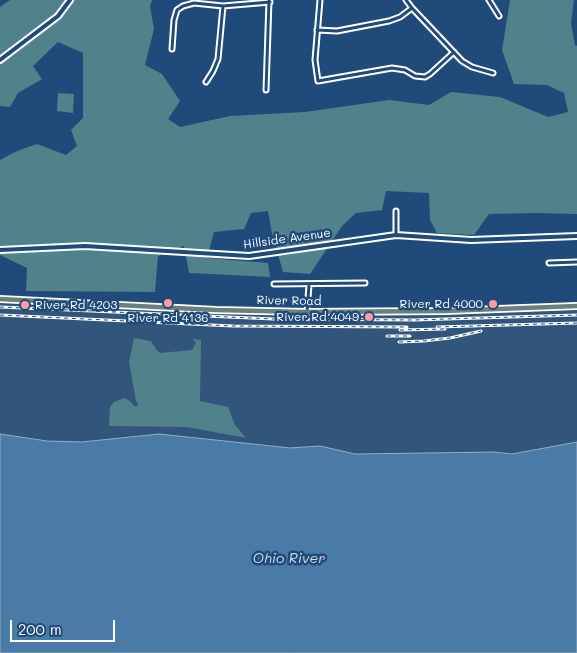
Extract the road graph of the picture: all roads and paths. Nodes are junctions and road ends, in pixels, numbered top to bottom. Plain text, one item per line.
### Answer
1 (70, 0) edge
2 (320, 0) edge
3 (406, 0) edge
4 (489, 0) edge
5 (270, 1) edge
6 (223, 6) junction
7 (412, 8) junction
8 (499, 16) dead end
9 (317, 30) junction
10 (172, 49) dead end
11 (454, 52) junction
12 (0, 60) edge
13 (493, 73) dead end
14 (206, 82) dead end
15 (266, 90) dead end
16 (396, 211) dead end
17 (396, 235) junction
18 (577, 236) edge
19 (0, 250) edge
20 (577, 262) edge
21 (549, 263) dead end
22 (365, 283) dead end
23 (274, 284) dead end
24 (309, 284) junction
25 (0, 299) edge
26 (577, 306) edge
27 (307, 312) junction

1 - 12 street
2 - 9 street
3 - 7 street
4 - 8 street
5 - 6 street
5 - 15 street
6 - 10 street
6 - 14 street
7 - 9 street
7 - 11 street
9 - 11 street
11 - 13 street
16 - 17 street
17 - 18 street, Hillside Avenue
17 - 19 street, Hillside Avenue
20 - 21 street
22 - 24 street
23 - 24 street
24 - 27 street
25 - 27 main road, River Road
26 - 27 main road, River Road

